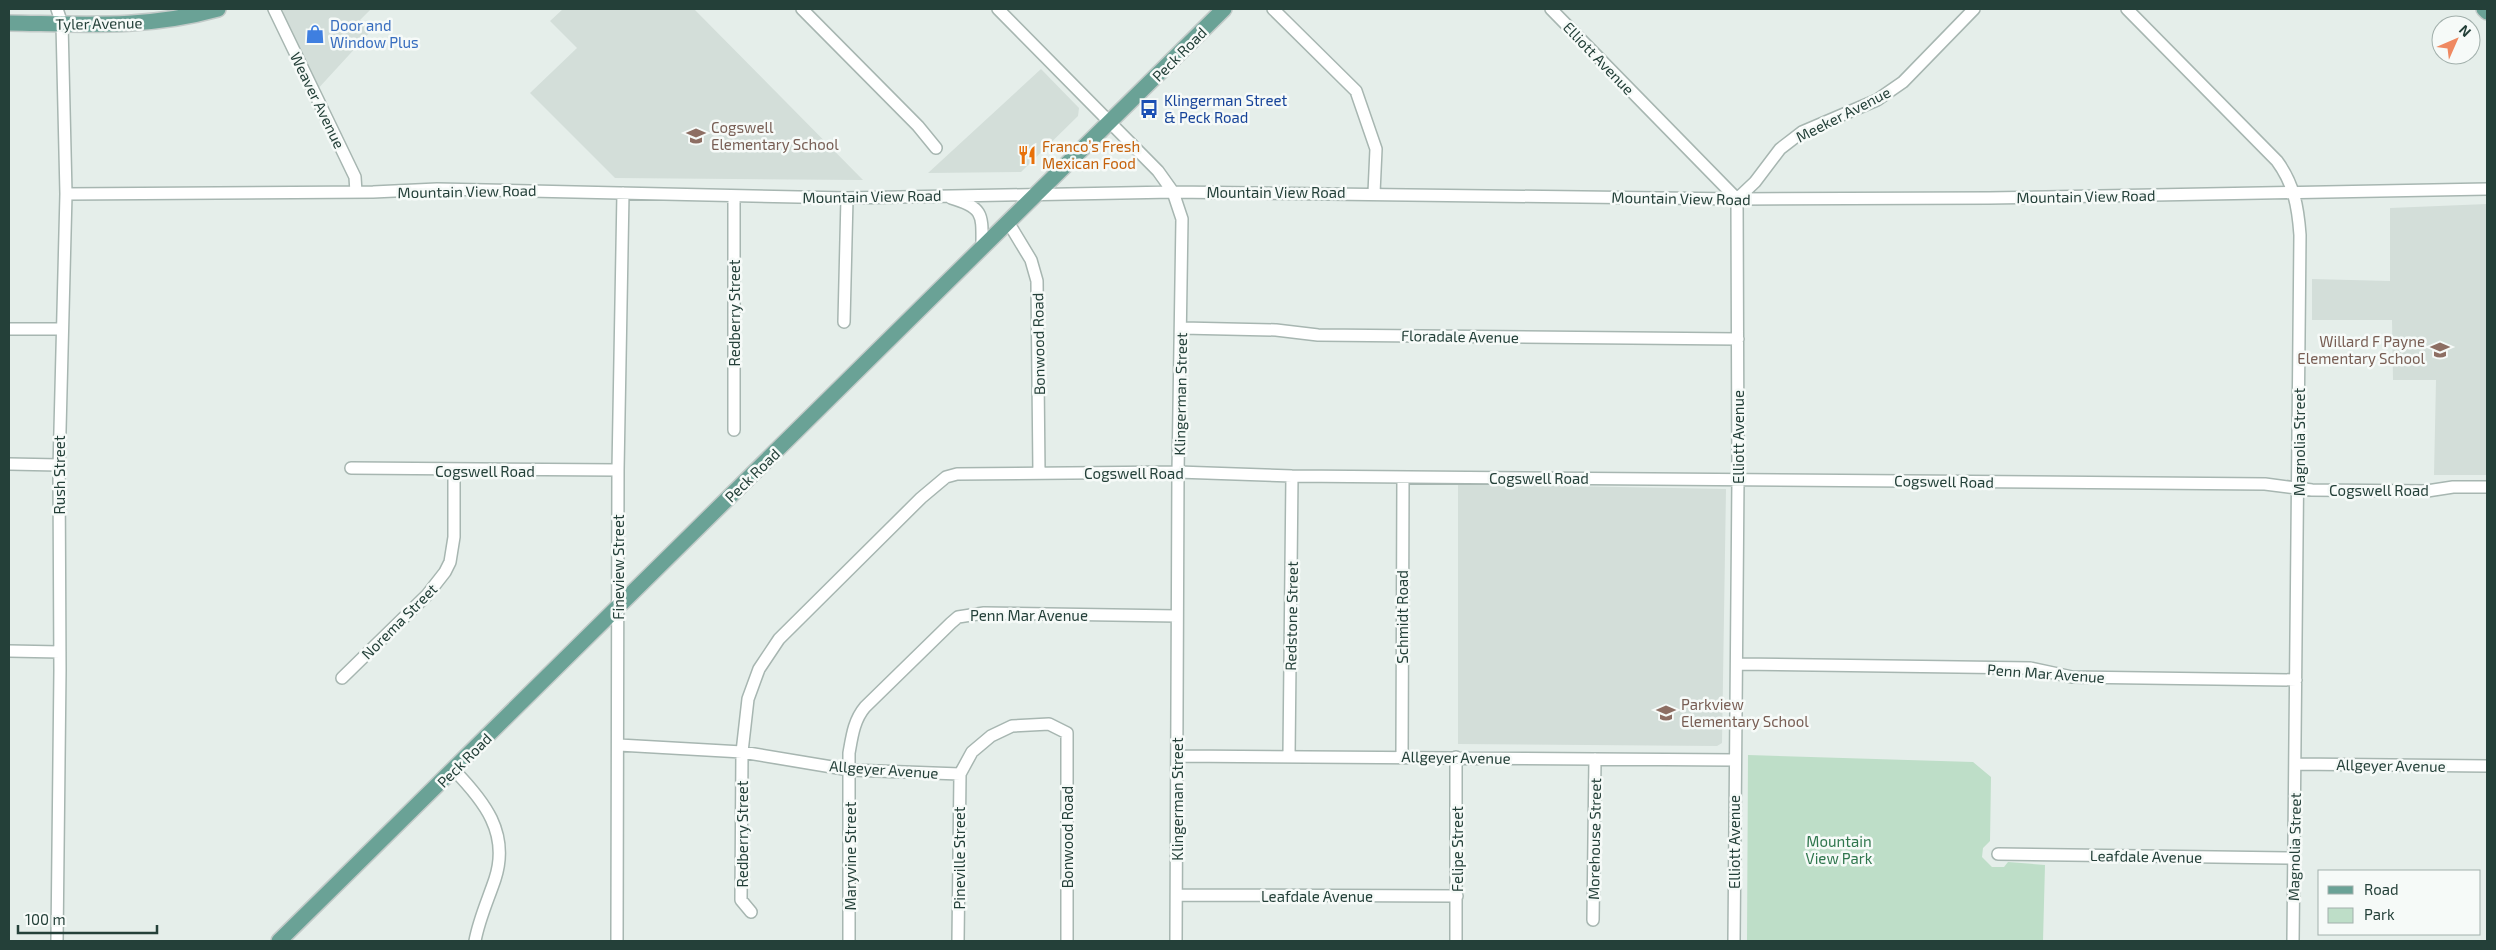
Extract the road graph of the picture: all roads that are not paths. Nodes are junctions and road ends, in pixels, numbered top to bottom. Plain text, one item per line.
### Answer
1 (57, 9) edge
2 (218, 9) edge
3 (274, 9) edge
4 (998, 9) edge
5 (1224, 9) edge
6 (1273, 9) edge
7 (1551, 9) edge
8 (1974, 9) edge
9 (2127, 9) edge
10 (2484, 9) edge
11 (806, 10) edge
12 (2487, 12) edge
13 (9, 23) edge
14 (62, 24) junction
15 (1111, 121) junction
16 (936, 148) dead end
17 (2487, 189) edge
18 (356, 192) junction
19 (1173, 192) junction
20 (623, 193) junction
21 (1374, 193) junction
22 (2295, 193) junction
23 (66, 194) junction
24 (1037, 194) junction
25 (734, 196) junction
26 (939, 196) junction
27 (847, 198) junction
28 (1737, 200) junction
29 (1008, 222) junction
30 (982, 248) junction
31 (844, 322) dead end
32 (1182, 328) junction
33 (9, 329) edge
34 (61, 329) junction
35 (1738, 339) junction
36 (734, 430) dead end
37 (9, 464) edge
38 (59, 465) junction
39 (351, 468) dead end
40 (618, 470) junction
41 (454, 471) junction
42 (1178, 472) junction
43 (1039, 473) junction
44 (1292, 476) junction
45 (1403, 477) junction
46 (1738, 479) junction
47 (2487, 487) edge
48 (2298, 488) junction
49 (618, 608) junction
50 (1177, 616) junction
51 (9, 651) edge
52 (60, 652) junction
53 (1737, 664) junction
54 (342, 678) dead end
55 (2296, 680) junction
56 (1067, 733) joint
57 (619, 745) junction
58 (742, 752) junction
59 (1289, 755) junction
60 (1178, 756) junction
61 (1402, 756) junction
62 (1456, 757) junction
63 (1595, 759) junction
64 (1735, 760) junction
65 (2295, 764) junction
66 (2487, 766) edge
67 (454, 770) junction
68 (850, 770) junction
69 (960, 774) junction
70 (1998, 854) dead end
71 (2293, 858) junction
72 (1176, 895) junction
73 (1457, 896) junction
74 (751, 912) dead end
75 (1593, 920) dead end
76 (57, 941) edge
77 (279, 941) edge
78 (475, 941) edge
79 (617, 941) edge
80 (850, 941) edge
81 (958, 941) edge
82 (1066, 941) edge
83 (1176, 941) edge
84 (1456, 941) edge
85 (1734, 941) edge
86 (2293, 941) edge

1 - 14 street, Rush Street
2 - 14 main road, Tyler Avenue
3 - 18 street, Weaver Avenue
4 - 15 street, Klingerman Street
5 - 15 main road, Peck Road
6 - 21 street
7 - 28 street, Elliott Avenue
8 - 28 street, Meeker Avenue
9 - 22 street, Magnolia Street
10 - 12 main road
11 - 16 street
13 - 14 main road, Tyler Avenue
14 - 23 street, Rush Street
15 - 19 street, Klingerman Street
15 - 24 main road, Peck Road
17 - 22 street, Mountain View Road
18 - 20 street, Mountain View Road
18 - 23 street, Mountain View Road
19 - 21 street, Mountain View Road
19 - 24 street, Mountain View Road
19 - 32 street, Klingerman Street
20 - 25 street, Mountain View Road
20 - 40 street, Fineview Street
21 - 28 street, Mountain View Road
22 - 28 street, Mountain View Road
22 - 48 street, Magnolia Street
23 - 34 street, Rush Street
24 - 26 street, Mountain View Road
24 - 29 main road, Peck Road
25 - 27 street, Mountain View Road
25 - 36 street, Redberry Street
26 - 27 street, Mountain View Road
26 - 30 street
27 - 31 street
28 - 35 street, Elliott Avenue
29 - 30 main road, Peck Road
29 - 43 street, Bonwood Road
30 - 49 main road, Peck Road
32 - 35 street, Floradale Avenue
32 - 42 street, Klingerman Street
33 - 34 street
34 - 38 street, Rush Street
35 - 46 street, Elliott Avenue
37 - 38 street
38 - 52 street, Rush Street
39 - 41 street, Cogswell Road
40 - 41 street, Cogswell Road
40 - 49 street, Fineview Street
41 - 54 street, Norema Street
42 - 43 street, Cogswell Road
42 - 44 street, Cogswell Road
42 - 50 street, Klingerman Street
43 - 58 street, Cogswell Road
44 - 45 street, Cogswell Road
44 - 59 street, Redstone Street
45 - 46 street, Cogswell Road
45 - 61 street, Schmidt Road
46 - 48 street, Cogswell Road
46 - 53 street, Elliott Avenue
47 - 48 street, Cogswell Road
48 - 55 street, Magnolia Street
49 - 57 street, Fineview Street
49 - 67 main road, Peck Road
50 - 60 street, Klingerman Street
50 - 68 street, Penn Mar Avenue
51 - 52 street
52 - 76 street, Rush Street
53 - 55 street, Penn Mar Avenue
53 - 64 street, Elliott Avenue
55 - 65 street, Magnolia Street
56 - 69 street, Allgeyer Avenue
56 - 82 street, Bonwood Road
57 - 58 street, Allgeyer Avenue
57 - 79 street, Fineview Street
58 - 68 street, Allgeyer Avenue
58 - 74 street, Redberry Street
59 - 60 street, Allgeyer Avenue
59 - 61 street, Allgeyer Avenue
60 - 72 street, Klingerman Street
61 - 62 street, Allgeyer Avenue
62 - 63 street, Allgeyer Avenue
62 - 73 street, Felipe Street
63 - 64 street, Allgeyer Avenue
63 - 75 street, Morehouse Street
64 - 85 street, Elliott Avenue
65 - 66 street, Allgeyer Avenue
65 - 71 street, Magnolia Street
67 - 77 main road, Peck Road
67 - 78 street
68 - 69 street, Allgeyer Avenue
68 - 80 street, Maryvine Street
69 - 81 street, Pineville Street
70 - 71 street, Leafdale Avenue
71 - 86 street, Magnolia Street
72 - 73 street, Leafdale Avenue
72 - 83 street, Klingerman Street
73 - 84 street, Felipe Street

